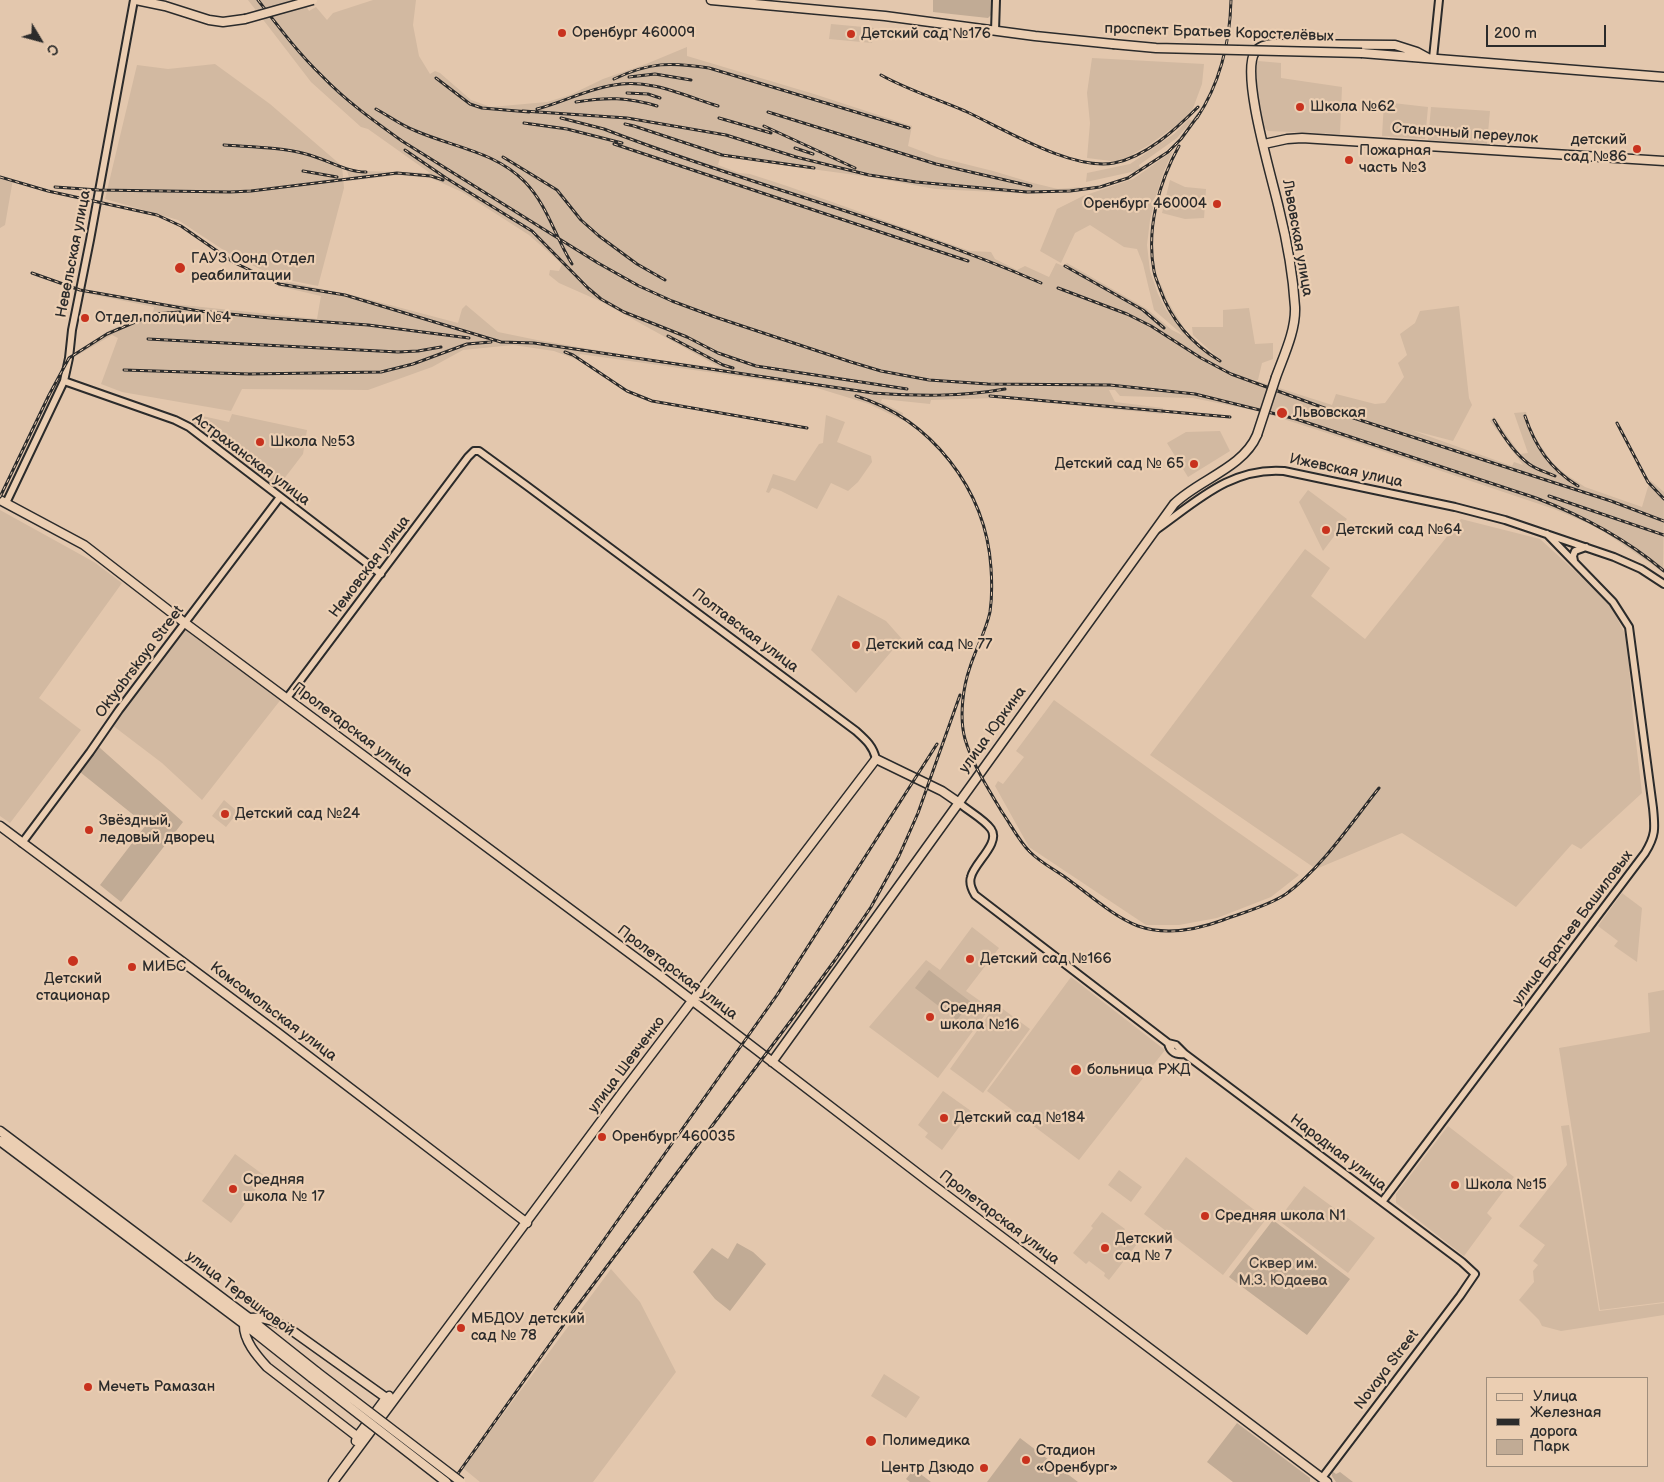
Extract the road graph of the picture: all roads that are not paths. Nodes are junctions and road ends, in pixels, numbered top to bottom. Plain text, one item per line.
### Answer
1 (135, 0) edge
2 (313, 0) edge
3 (711, 0) edge
4 (996, 0) edge
5 (1439, 0) edge
6 (995, 31) junction
7 (1262, 46) joint
8 (1404, 51) junction
9 (1431, 58) junction
10 (1664, 77) edge
11 (1264, 144) junction
12 (1664, 161) edge
13 (64, 381) junction
14 (1257, 435) joint
15 (474, 451) joint
16 (1184, 495) junction
17 (280, 497) junction
18 (3, 501) edge
19 (1190, 506) junction
20 (1152, 533) junction
21 (1547, 534) junction
22 (1587, 547) junction
23 (1574, 561) junction
24 (381, 574) junction
25 (1664, 584) edge
26 (185, 623) junction
27 (287, 698) junction
28 (876, 759) junction
29 (958, 802) junction
30 (0, 826) edge
31 (22, 843) junction
32 (692, 1001) junction
33 (772, 1062) junction
34 (0, 1131) edge
35 (0, 1140) edge
36 (1382, 1202) junction
37 (527, 1222) junction
38 (1475, 1274) joint
39 (246, 1321) junction
40 (315, 1375) junction
41 (389, 1400) junction
42 (360, 1439) junction
43 (1323, 1481) edge
44 (333, 1482) edge
45 (446, 1482) edge
46 (461, 1482) edge

1 - 2 main road, bridge
1 - 13 street, Невельская улица
3 - 6 main road, проспект Братьев Коростелёвых
4 - 6 street
5 - 9 street
6 - 8 main road, проспект Братьев Коростелёвых, bridge
7 - 8 main road, проспект Братьев Коростелёвых
7 - 11 main road, Львовская улица
8 - 9 main road, проспект Братьев Коростелёвых
9 - 10 main road, проспект Братьев Коростелёвых
11 - 12 main road, Станочный переулок
11 - 14 main road, Львовская улица, bridge
13 - 17 street, Астраханская улица
13 - 18 street, Невельская улица
14 - 16 main road, улица Юркина
15 - 24 street, Немовская улица
15 - 28 street, Полтавская улица
16 - 19 street
16 - 20 main road, улица Юркина
17 - 24 street, Астраханская улица
17 - 26 street, Oktyabrskaya Street
18 - 26 main road, Пролетарская улица
19 - 20 street, Ижевская улица
19 - 21 street, Ижевская улица
20 - 29 main road, улица Юркина
21 - 22 street, Ижевская улица
21 - 23 street
22 - 23 street
22 - 25 street, Ижевская улица
23 - 36 street, улица Братьев Башиловых
24 - 27 street, Немовская улица
26 - 27 main road, Пролетарская улица
26 - 31 street, Oktyabrskaya Street
27 - 32 main road, Пролетарская улица
28 - 29 main road
28 - 32 main road, улица Шевченко
29 - 33 main road, улица Юркина
29 - 36 street, Народная улица
30 - 31 main road, Комсомольская улица
31 - 37 main road, Комсомольская улица
32 - 33 main road, Пролетарская улица
32 - 37 main road, улица Шевченко
33 - 43 main road, Пролетарская улица
34 - 39 main road, улица Терешковой
35 - 39 main road, улица Терешковой
36 - 38 street, Народная улица
37 - 41 main road, улица Шевченко
38 - 43 street, Novaya Street
39 - 40 main road, улица Терешковой
39 - 41 main road
39 - 42 main road
40 - 45 main road, улица Терешковой, bridge
40 - 46 main road, улица Терешковой, bridge
41 - 42 main road, улица Шевченко
42 - 44 main road, улица Шевченко

